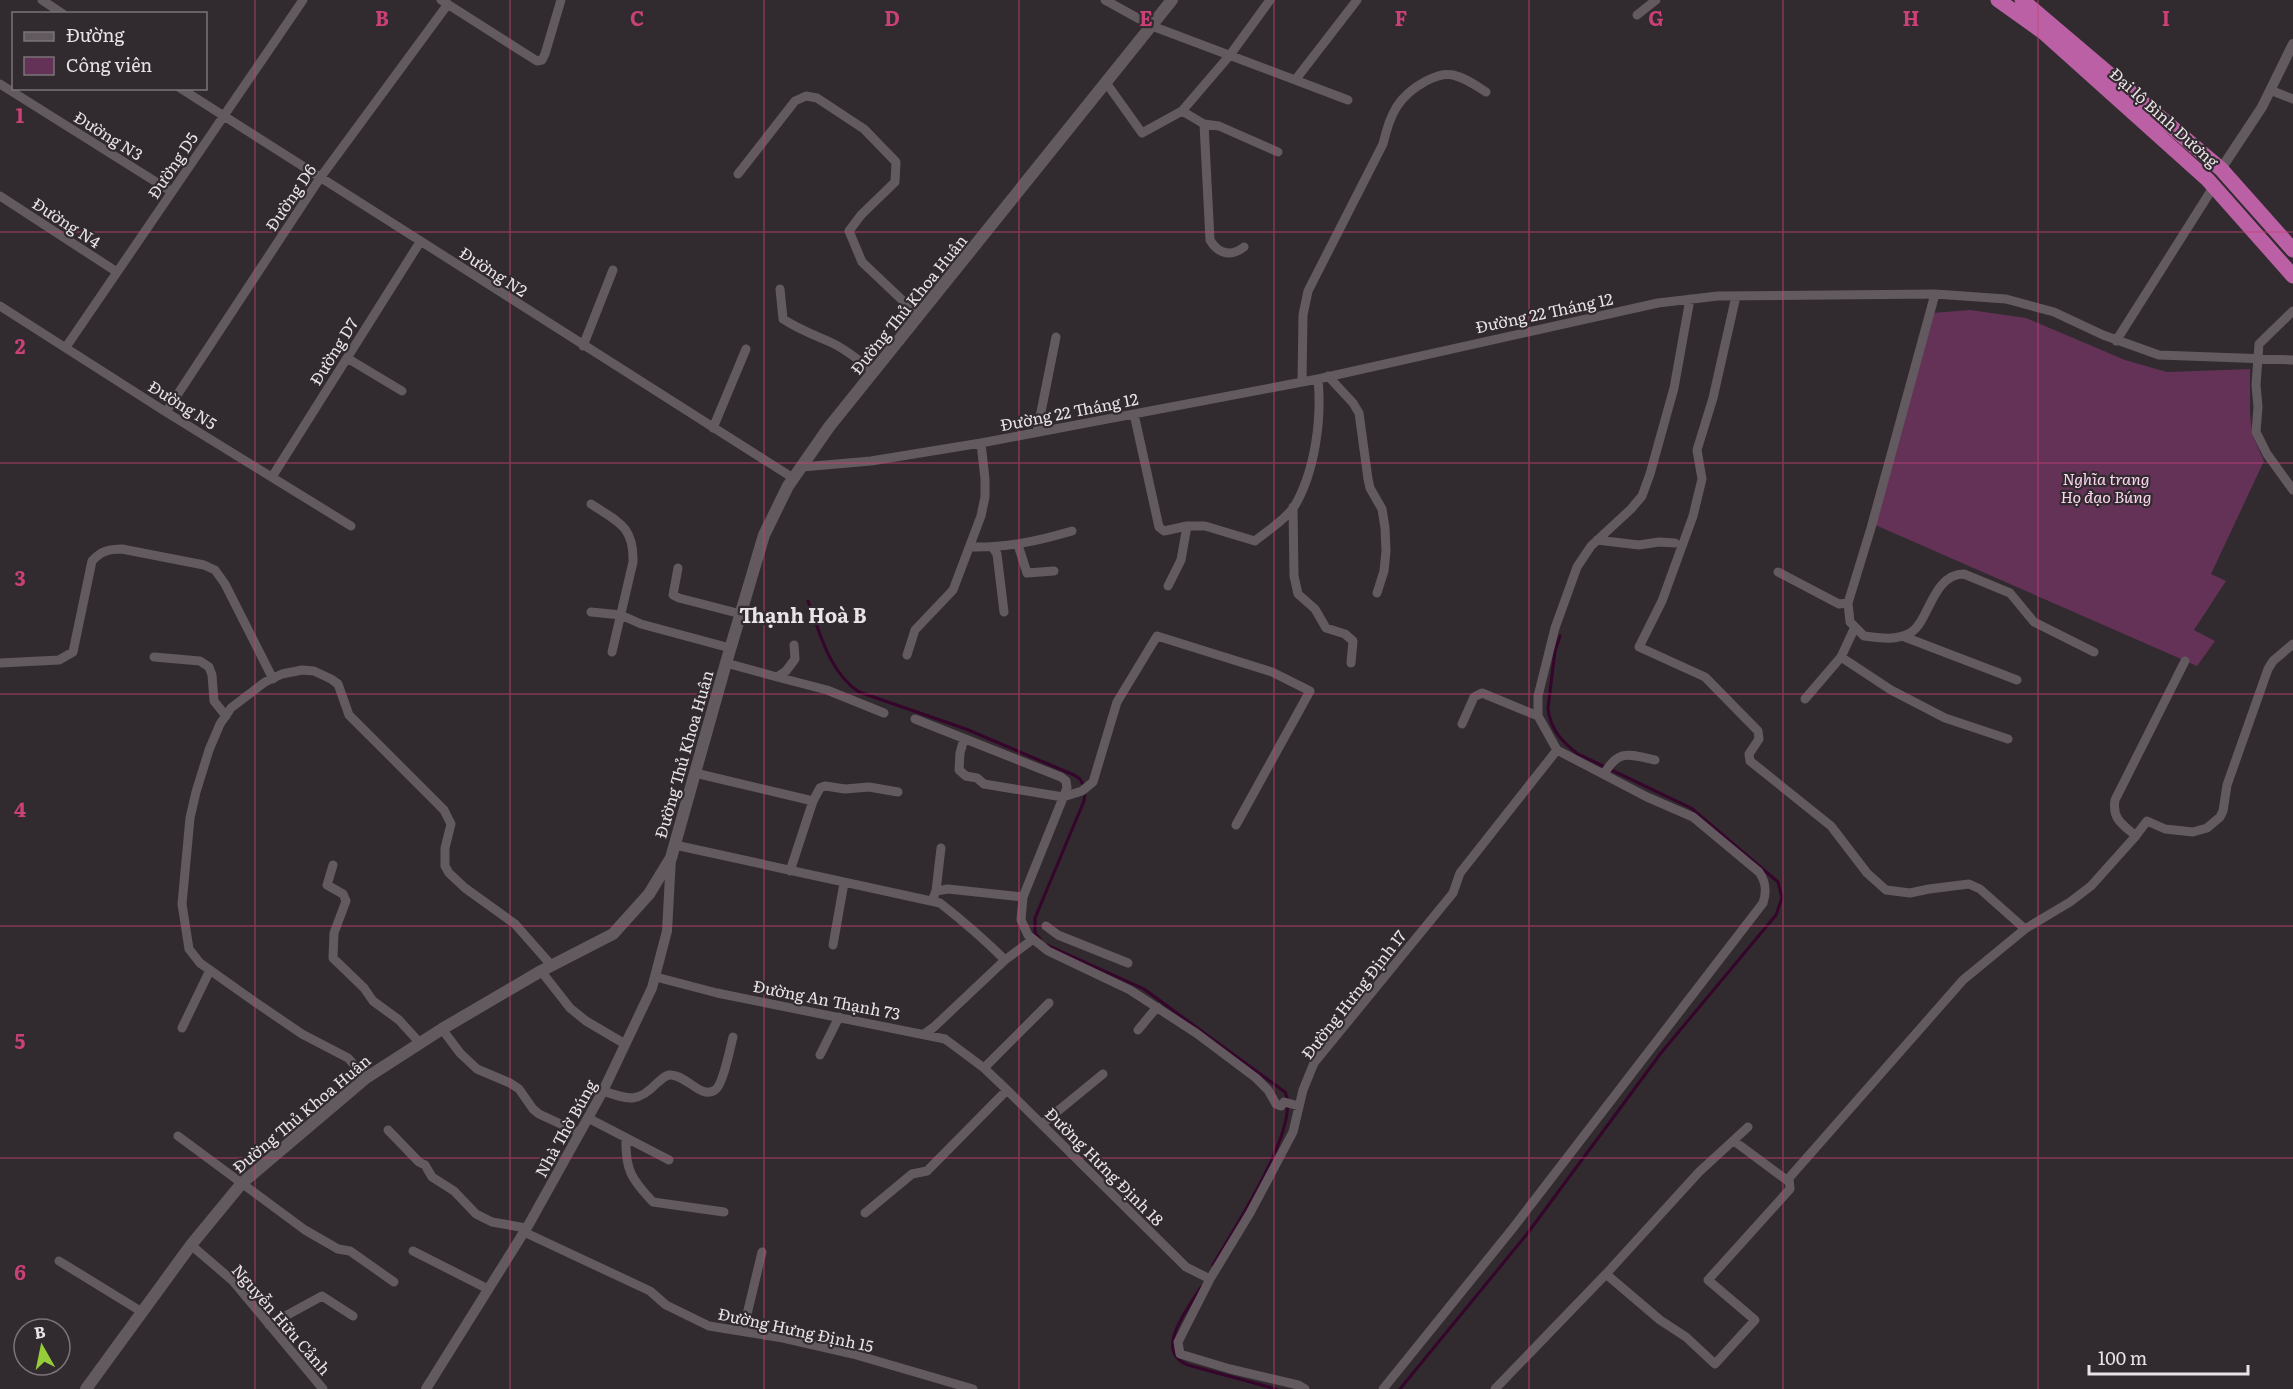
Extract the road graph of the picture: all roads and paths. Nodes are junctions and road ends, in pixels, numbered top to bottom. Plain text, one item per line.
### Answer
1 (42, 0) edge
2 (303, 0) edge
3 (561, 0) edge
4 (1105, 0) edge
5 (1172, 0) edge
6 (1270, 0) edge
7 (1357, 0) edge
8 (1656, 0) edge
9 (1998, 0) edge
10 (444, 2) edge
11 (2029, 2) edge
12 (60, 12) edge
13 (1637, 15) dead end
14 (1152, 26) junction
15 (2293, 44) edge
16 (1230, 55) junction
17 (1296, 79) junction
18 (0, 84) edge
19 (1107, 84) junction
20 (183, 90) edge
21 (2270, 90) junction
22 (1486, 93) dead end
23 (2293, 99) edge
24 (1348, 100) dead end
25 (1182, 111) junction
26 (224, 116) junction
27 (1204, 124) junction
28 (1278, 152) dead end
29 (2221, 169) junction
30 (738, 174) dead end
31 (320, 178) junction
32 (2214, 186) junction
33 (172, 192) junction
34 (0, 196) edge
35 (420, 242) junction
36 (1244, 247) dead end
37 (2293, 250) edge
38 (613, 270) dead end
39 (117, 272) junction
40 (2293, 276) edge
41 (780, 289) dead end
42 (1935, 294) junction
43 (1736, 296) junction
44 (1690, 300) junction
45 (0, 306) edge
46 (2293, 311) edge
47 (919, 316) junction
48 (1056, 337) dead end
49 (2116, 340) junction
50 (583, 346) junction
51 (66, 347) junction
52 (746, 349) dead end
53 (347, 358) junction
54 (2258, 360) junction
55 (2293, 360) edge
56 (874, 372) junction
57 (1323, 378) junction
58 (1302, 382) junction
59 (402, 391) dead end
60 (166, 412) junction
61 (1134, 414) junction
62 (713, 428) junction
63 (1036, 432) junction
64 (981, 443) junction
65 (802, 467) junction
66 (272, 477) junction
67 (793, 478) junction
68 (2293, 490) edge
69 (591, 504) dead end
70 (1293, 507) junction
71 (1187, 525) junction
72 (351, 526) dead end
73 (1072, 531) dead end
74 (1597, 540) junction
75 (1675, 543) dead end
76 (1018, 545) junction
77 (970, 547) junction
78 (993, 548) junction
79 (678, 568) dead end
80 (1054, 571) dead end
81 (1778, 572) dead end
82 (1168, 586) dead end
83 (1377, 593) dead end
84 (1848, 603) junction
85 (591, 612) dead end
86 (1004, 612) dead end
87 (741, 614) junction
88 (621, 615) junction
89 (1855, 627) junction
90 (1902, 636) junction
91 (2293, 644) edge
92 (794, 645) dead end
93 (730, 648) junction
94 (612, 652) dead end
95 (2094, 652) dead end
96 (907, 656) dead end
97 (154, 657) dead end
98 (1841, 657) junction
99 (2185, 661) dead end
100 (0, 663) edge
101 (726, 663) junction
102 (1351, 663) dead end
103 (777, 677) junction
104 (273, 679) junction
105 (2017, 680) dead end
106 (1805, 699) dead end
107 (884, 713) dead end
108 (226, 716) junction
109 (1538, 716) junction
110 (915, 719) dead end
111 (1462, 723) dead end
112 (964, 739) junction
113 (2008, 739) dead end
114 (1557, 750) junction
115 (1655, 760) dead end
116 (1607, 769) junction
117 (695, 773) junction
118 (898, 792) dead end
119 (1063, 797) junction
120 (813, 801) junction
121 (1236, 825) dead end
122 (2136, 836) junction
123 (675, 845) junction
124 (941, 848) dead end
125 (671, 858) junction
126 (333, 865) dead end
127 (790, 871) junction
128 (844, 883) junction
129 (936, 891) junction
130 (1023, 897) junction
131 (932, 901) junction
132 (1046, 926) dead end
133 (2025, 929) junction
134 (1056, 938) junction
135 (1032, 940) junction
136 (833, 945) dead end
137 (1049, 951) junction
138 (1005, 960) junction
139 (1128, 963) dead end
140 (547, 969) junction
141 (210, 970) junction
142 (656, 977) junction
143 (1048, 1003) dead end
144 (1157, 1008) junction
145 (839, 1017) junction
146 (182, 1028) dead end
147 (442, 1029) junction
148 (1138, 1030) dead end
149 (924, 1034) junction
150 (733, 1037) dead end
151 (419, 1042) junction
152 (626, 1044) junction
153 (820, 1055) dead end
154 (984, 1068) junction
155 (1103, 1074) dead end
156 (366, 1078) junction
157 (1007, 1090) junction
158 (603, 1091) junction
159 (1299, 1106) junction
160 (588, 1119) junction
161 (1042, 1124) junction
162 (1748, 1127) dead end
163 (388, 1131) dead end
164 (580, 1133) junction
165 (178, 1136) dead end
166 (626, 1138) junction
167 (1734, 1141) junction
168 (669, 1160) dead end
169 (1788, 1181) junction
170 (242, 1183) junction
171 (724, 1212) dead end
172 (865, 1213) dead end
173 (525, 1230) junction
174 (191, 1245) junction
175 (413, 1251) dead end
176 (762, 1252) dead end
177 (59, 1261) dead end
178 (1606, 1274) junction
179 (1210, 1279) junction
180 (394, 1282) dead end
181 (488, 1289) junction
182 (142, 1312) junction
183 (353, 1316) dead end
184 (269, 1325) junction
185 (742, 1331) junction
186 (86, 1389) edge
187 (323, 1389) edge
188 (426, 1389) edge
189 (973, 1389) edge
190 (1305, 1389) edge
191 (1383, 1389) edge
192 (1495, 1389) edge

1 - 12 street
2 - 26 street, Đường D5
3 - 10 street
4 - 14 street
5 - 14 main road, Đường Thủ Khoa Huân
6 - 16 street
7 - 17 street
8 - 13 street
9 - 32 highway, Đại lộ Bình Dương
10 - 31 street, Đường D6
11 - 29 highway, Đại lộ Bình Dương
14 - 16 street
14 - 19 main road, Đường Thủ Khoa Huân
15 - 21 street
16 - 17 street
16 - 25 street
17 - 24 street
18 - 33 street, Đường N3
19 - 25 street
19 - 47 main road, Đường Thủ Khoa Huân
20 - 26 street, Đường N2
21 - 23 street
21 - 29 street
22 - 58 street
25 - 27 street
26 - 31 street, Đường N2
26 - 33 street, Đường D5
27 - 28 street
27 - 36 street
29 - 37 highway, Đại lộ Bình Dương
30 - 47 street
31 - 35 street, Đường N2
31 - 60 street, Đường D6
32 - 40 highway, Đại lộ Bình Dương
32 - 49 street
33 - 39 street, Đường D5
34 - 39 street, Đường N4
35 - 50 street, Đường N2
35 - 53 street, Đường D7
38 - 50 street
39 - 51 street, Đường D5
41 - 56 street
42 - 43 street, Đường 22 Tháng 12
42 - 49 street, Đường 22 Tháng 12
42 - 84 street
43 - 44 street, Đường 22 Tháng 12
43 - 133 street
44 - 57 street, Đường 22 Tháng 12
44 - 74 street
45 - 51 street, Đường N5
46 - 54 street
47 - 56 main road, Đường Thủ Khoa Huân
48 - 63 street
49 - 54 street, Đường 22 Tháng 12
50 - 62 street, Đường N2
51 - 60 street, Đường N5
52 - 62 street
53 - 59 street
53 - 66 street, Đường D7
54 - 55 street, Đường 22 Tháng 12
54 - 68 street
56 - 65 main road, Đường Thủ Khoa Huân
57 - 58 street, Đường 22 Tháng 12
57 - 70 street
57 - 83 street
58 - 61 street, Đường 22 Tháng 12
60 - 66 street, Đường N5
61 - 63 street, Đường 22 Tháng 12
61 - 71 street
62 - 67 street, Đường N2
63 - 64 street, Đường 22 Tháng 12
64 - 65 street, Đường 22 Tháng 12
64 - 77 street
65 - 67 main road, Đường Thủ Khoa Huân
66 - 72 street, Đường N5
67 - 87 main road, Đường Thủ Khoa Huân
69 - 88 street
70 - 71 street
70 - 102 street
71 - 82 street
73 - 76 street
74 - 75 street
74 - 109 street
76 - 78 street
76 - 80 street
77 - 78 street
77 - 96 street
78 - 86 street
79 - 87 street
81 - 84 street
84 - 89 street
85 - 88 street
87 - 93 main road, Đường Thủ Khoa Huân
88 - 93 street
88 - 94 street
89 - 90 street
89 - 98 street
90 - 95 street
90 - 105 street
91 - 122 street
92 - 103 street
93 - 101 main road, Đường Thủ Khoa Huân
97 - 108 street
98 - 106 street
98 - 113 street
99 - 122 street
100 - 104 street
101 - 103 street
101 - 117 main road, Đường Thủ Khoa Huân
103 - 107 street
104 - 108 street
104 - 140 street
108 - 141 street
109 - 111 street
109 - 114 street
110 - 112 street
112 - 119 street
112 - 119 street
114 - 116 street
114 - 159 street, Đường Hưng Định 17
115 - 116 street
116 - 191 street
117 - 120 street
117 - 123 main road, Đường Thủ Khoa Huân
118 - 120 street
119 - 121 street
119 - 130 street
120 - 127 street
122 - 133 street
123 - 125 main road, Đường Thủ Khoa Huân
123 - 127 street
124 - 129 street
125 - 140 main road, Đường Thủ Khoa Huân
125 - 142 street, Nhà Thờ Búng
126 - 151 street
127 - 128 street
128 - 131 street
128 - 136 street
129 - 130 street
129 - 131 street
130 - 135 street
131 - 138 street
132 - 134 street
133 - 169 street
134 - 137 street
134 - 139 street
135 - 137 street
135 - 138 street
137 - 144 street
138 - 149 street
140 - 147 main road, Đường Thủ Khoa Huân
140 - 152 street
141 - 146 street
141 - 156 street
142 - 145 street, Đường An Thạnh 73
142 - 152 street, Nhà Thờ Búng
143 - 154 street
144 - 148 street
144 - 159 street
145 - 149 street, Đường An Thạnh 73
145 - 153 street
147 - 151 main road, Đường Thủ Khoa Huân
147 - 164 street
149 - 154 street, Đường An Thạnh 73
150 - 158 street
151 - 156 main road, Đường Thủ Khoa Huân
152 - 158 street, Nhà Thờ Búng
154 - 157 street, Đường Hưng Định 18
155 - 161 street
156 - 170 main road, Đường Thủ Khoa Huân
157 - 161 street, Đường Hưng Định 18
157 - 172 street
158 - 160 street, Nhà Thờ Búng
159 - 179 street, Đường Hưng Định 17
160 - 164 street, Nhà Thờ Búng
160 - 166 street
161 - 179 street, Đường Hưng Định 18
162 - 167 street
163 - 173 street, Đường Hưng Định 15
164 - 173 street, Nhà Thờ Búng
165 - 170 street
166 - 168 street
166 - 171 street
167 - 169 street
167 - 178 street
169 - 178 street
170 - 174 main road, Đường Thủ Khoa Huân
170 - 180 street
173 - 181 street, Nhà Thờ Búng
173 - 185 street, Đường Hưng Định 15
174 - 182 main road, Đường Thủ Khoa Huân
174 - 184 street, Nguyễn Hữu Cảnh
175 - 181 street
176 - 185 street
177 - 182 street
178 - 192 street
179 - 190 street, Đường Hưng Định 17
181 - 188 street, Nhà Thờ Búng
182 - 186 main road, Đường Thủ Khoa Huân
183 - 184 street
184 - 187 street, Nguyễn Hữu Cảnh
185 - 189 street, Đường Hưng Định 15

